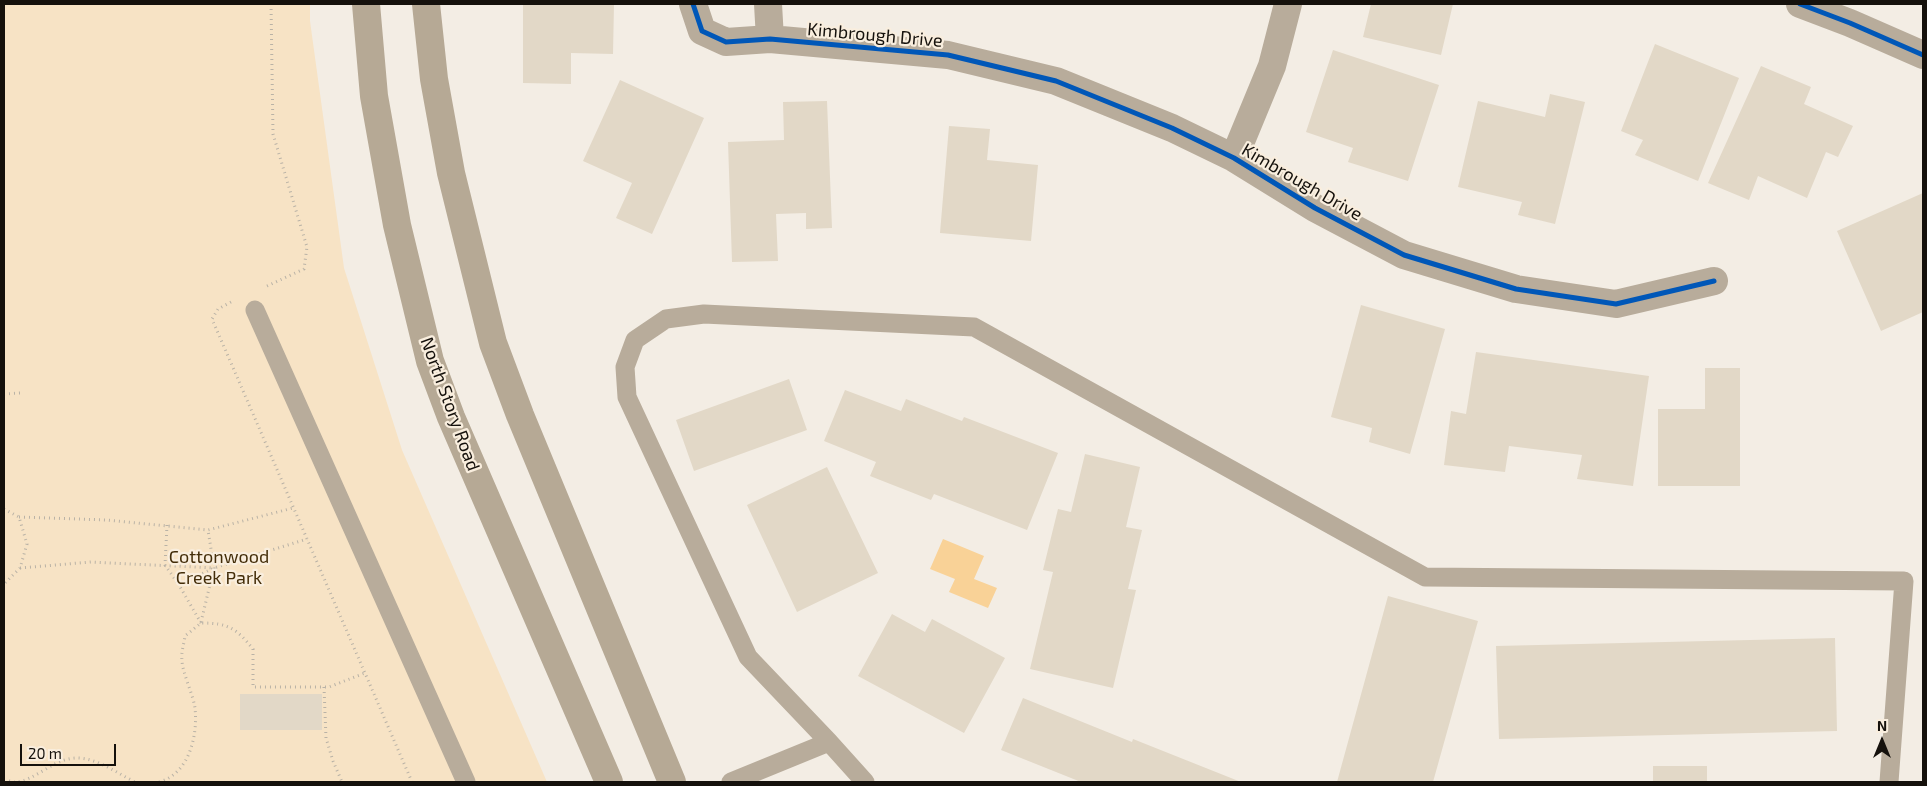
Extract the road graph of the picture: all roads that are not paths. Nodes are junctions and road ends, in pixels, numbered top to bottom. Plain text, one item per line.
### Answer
1 (366, 4) edge
2 (426, 4) edge
3 (694, 4) edge
4 (768, 4) edge
5 (1288, 4) edge
6 (1800, 4) edge
7 (770, 39) junction
8 (1923, 55) edge
9 (1234, 158) junction
10 (1714, 281) dead end
11 (255, 310) dead end
12 (829, 742) junction
13 (466, 782) edge
14 (609, 782) edge
15 (672, 782) edge
16 (731, 782) edge
17 (865, 782) edge
18 (1889, 782) edge

1 - 14 main road, North Story Road
2 - 15 main road
3 - 7 street, Kimbrough Drive
4 - 7 street
5 - 9 street
6 - 8 street
7 - 9 street, Kimbrough Drive
9 - 10 street, Kimbrough Drive
11 - 13 lane
12 - 16 lane
12 - 17 lane
12 - 18 lane

